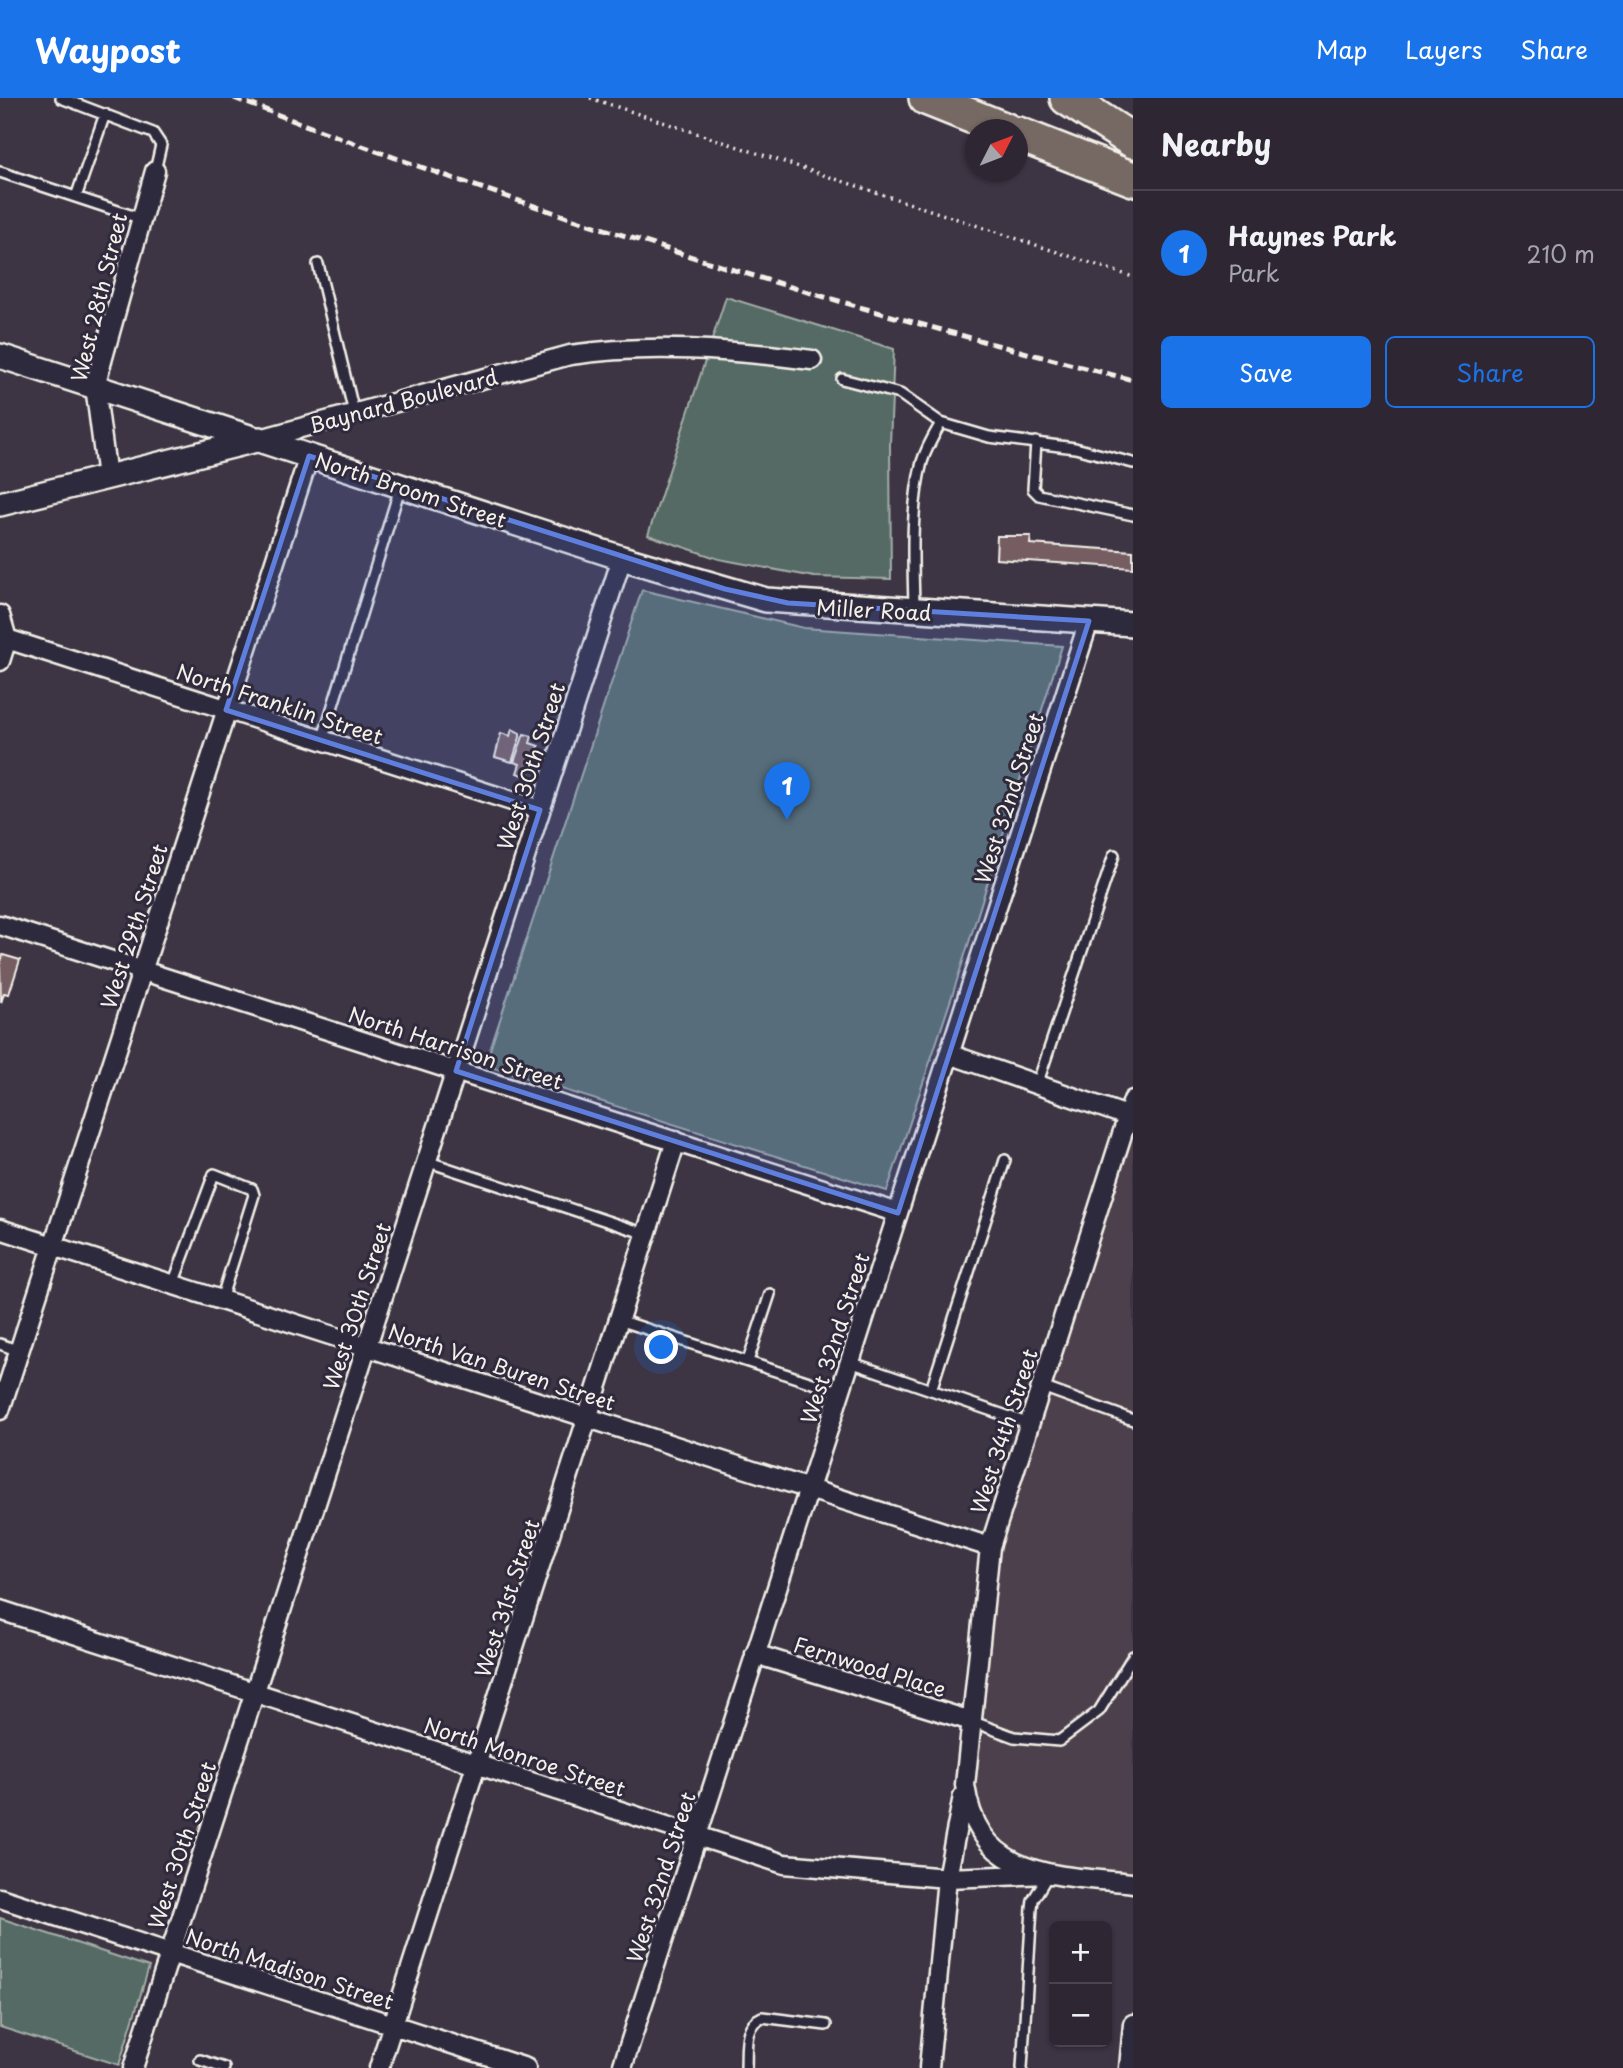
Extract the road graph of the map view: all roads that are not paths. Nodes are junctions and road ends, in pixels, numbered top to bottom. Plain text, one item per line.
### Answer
1 (61, 98) edge
2 (926, 98) edge
3 (1067, 98) edge
4 (105, 114) junction
5 (978, 119) edge
6 (1028, 138) edge
7 (1133, 141) edge
8 (155, 171) joint
9 (0, 172) edge
10 (1133, 179) edge
11 (76, 197) junction
12 (142, 219) junction
13 (318, 264) dead end
14 (0, 356) edge
15 (812, 360) dead end
16 (842, 379) dead end
17 (95, 386) junction
18 (354, 413) junction
19 (941, 423) junction
20 (260, 439) junction
21 (1037, 442) junction
22 (309, 456) junction
23 (1133, 463) edge
24 (107, 477) junction
25 (401, 486) junction
26 (0, 504) edge
27 (1133, 515) edge
28 (622, 558) junction
29 (914, 611) junction
30 (0, 615) edge
31 (1089, 621) junction
32 (1133, 624) edge
33 (7, 639) junction
34 (0, 661) edge
35 (226, 710) junction
36 (322, 741) junction
37 (540, 810) junction
38 (1114, 855) dead end
39 (0, 925) edge
40 (143, 969) junction
41 (949, 1054) junction
42 (456, 1070) junction
43 (1037, 1085) junction
44 (1131, 1111) edge
45 (676, 1141) junction
46 (1005, 1160) dead end
47 (426, 1161) junction
48 (898, 1213) junction
49 (0, 1229) edge
50 (646, 1234) junction
51 (53, 1246) junction
52 (173, 1284) junction
53 (770, 1294) dead end
54 (221, 1300) junction
55 (618, 1321) junction
56 (0, 1344) edge
57 (367, 1346) junction
58 (19, 1351) junction
59 (748, 1361) junction
60 (850, 1362) junction
61 (1042, 1387) junction
62 (931, 1390) junction
63 (840, 1392) junction
64 (0, 1410) edge
65 (588, 1417) junction
66 (1133, 1420) edge
67 (1030, 1424) junction
68 (809, 1488) junction
69 (990, 1547) junction
70 (0, 1610) edge
71 (755, 1654) junction
72 (1133, 1656) edge
73 (255, 1692) junction
74 (971, 1721) junction
75 (477, 1764) junction
76 (965, 1785) junction
77 (980, 1833) joint
78 (697, 1836) junction
79 (1049, 1874) junction
80 (947, 1878) junction
81 (1133, 1883) edge
82 (0, 1898) edge
83 (170, 1953) junction
84 (1133, 2024) edge
85 (393, 2025) junction
86 (827, 2025) dead end
87 (200, 2060) dead end
88 (133, 2068) edge
89 (224, 2068) edge
90 (379, 2068) edge
91 (526, 2068) edge
92 (622, 2068) edge
93 (746, 2068) edge
94 (929, 2068) edge
95 (1022, 2068) edge
96 (1129, 2068) edge

1 - 4 lane
2 - 5 highway
3 - 7 highway
4 - 8 lane
4 - 11 lane
6 - 10 highway
8 - 12 street, West 28th Street
9 - 11 lane
11 - 12 lane
12 - 17 street, West 28th Street
13 - 18 lane
14 - 17 street, North Broom Street
15 - 18 street, Baynard Boulevard
16 - 19 lane
17 - 20 street, North Broom Street
17 - 24 street, West 28th Street
18 - 20 street, Baynard Boulevard
19 - 21 lane
19 - 29 lane
20 - 22 street, North Broom Street
20 - 24 street, Baynard Boulevard
21 - 23 lane
21 - 27 lane
22 - 25 street, North Broom Street
22 - 35 street, West 29th Street
24 - 26 street, Baynard Boulevard
25 - 28 street, North Broom Street
25 - 36 lane
28 - 29 street, Miller Road
28 - 37 street, West 30th Street
29 - 31 street, Miller Road
30 - 33 street
31 - 32 street, Miller Road
31 - 41 street, West 32nd Street
33 - 34 street
33 - 35 street, North Franklin Street
35 - 36 street, North Franklin Street
35 - 40 street, West 29th Street
36 - 37 street, North Franklin Street
37 - 42 street, West 30th Street
38 - 43 lane
39 - 40 street, North Harrison Street
40 - 42 street, North Harrison Street
40 - 51 street, West 29th Street
41 - 43 street
41 - 48 street, West 32nd Street
42 - 45 street, North Harrison Street
42 - 47 street, West 30th Street
43 - 44 street
44 - 61 street, West 34th Street
45 - 48 street, North Harrison Street
45 - 50 street, West 31st Street
46 - 62 lane
47 - 50 lane
47 - 57 street, West 30th Street
48 - 60 street, West 32nd Street
49 - 51 street, North Van Buren Street
50 - 55 street, West 31st Street
51 - 52 street, North Van Buren Street
51 - 58 street, West 29th Street
52 - 54 street, North Van Buren Street
52 - 54 lane
53 - 59 lane
54 - 57 street, North Van Buren Street
55 - 59 lane
55 - 65 street, West 31st Street
56 - 58 lane
57 - 65 street, North Van Buren Street
57 - 73 street, West 30th Street
58 - 64 street, West 29th Street
59 - 63 lane
60 - 62 lane
60 - 63 street, West 32nd Street
61 - 66 lane
61 - 67 street, West 34th Street
62 - 67 lane
63 - 68 street, West 32nd Street
65 - 68 street, North Van Buren Street
65 - 75 street, West 31st Street
67 - 69 street, West 34th Street
68 - 69 street, North Van Buren Street
68 - 71 street, West 32nd Street
69 - 74 street, West 34th Street
70 - 73 street, North Monroe Street
71 - 74 street, Fernwood Place
71 - 78 street, West 32nd Street
72 - 74 lane
73 - 75 street, North Monroe Street
73 - 83 street, West 30th Street
74 - 76 street, West 34th Street
75 - 78 street, North Monroe Street
75 - 85 street, West 31st Street
76 - 77 street, West 34th Street
76 - 80 street, West 34th Street
77 - 79 street, North Monroe Street
78 - 80 street, North Monroe Street
78 - 92 street, West 32nd Street
79 - 80 street, North Monroe Street
79 - 81 street, North Monroe Street
79 - 95 lane
80 - 94 street, West 34th Street
82 - 83 street, North Madison Street
83 - 85 street, North Madison Street
83 - 88 street, West 30th Street
84 - 96 street
85 - 90 street, West 31st Street
85 - 91 street, North Madison Street
86 - 93 lane
87 - 89 lane

